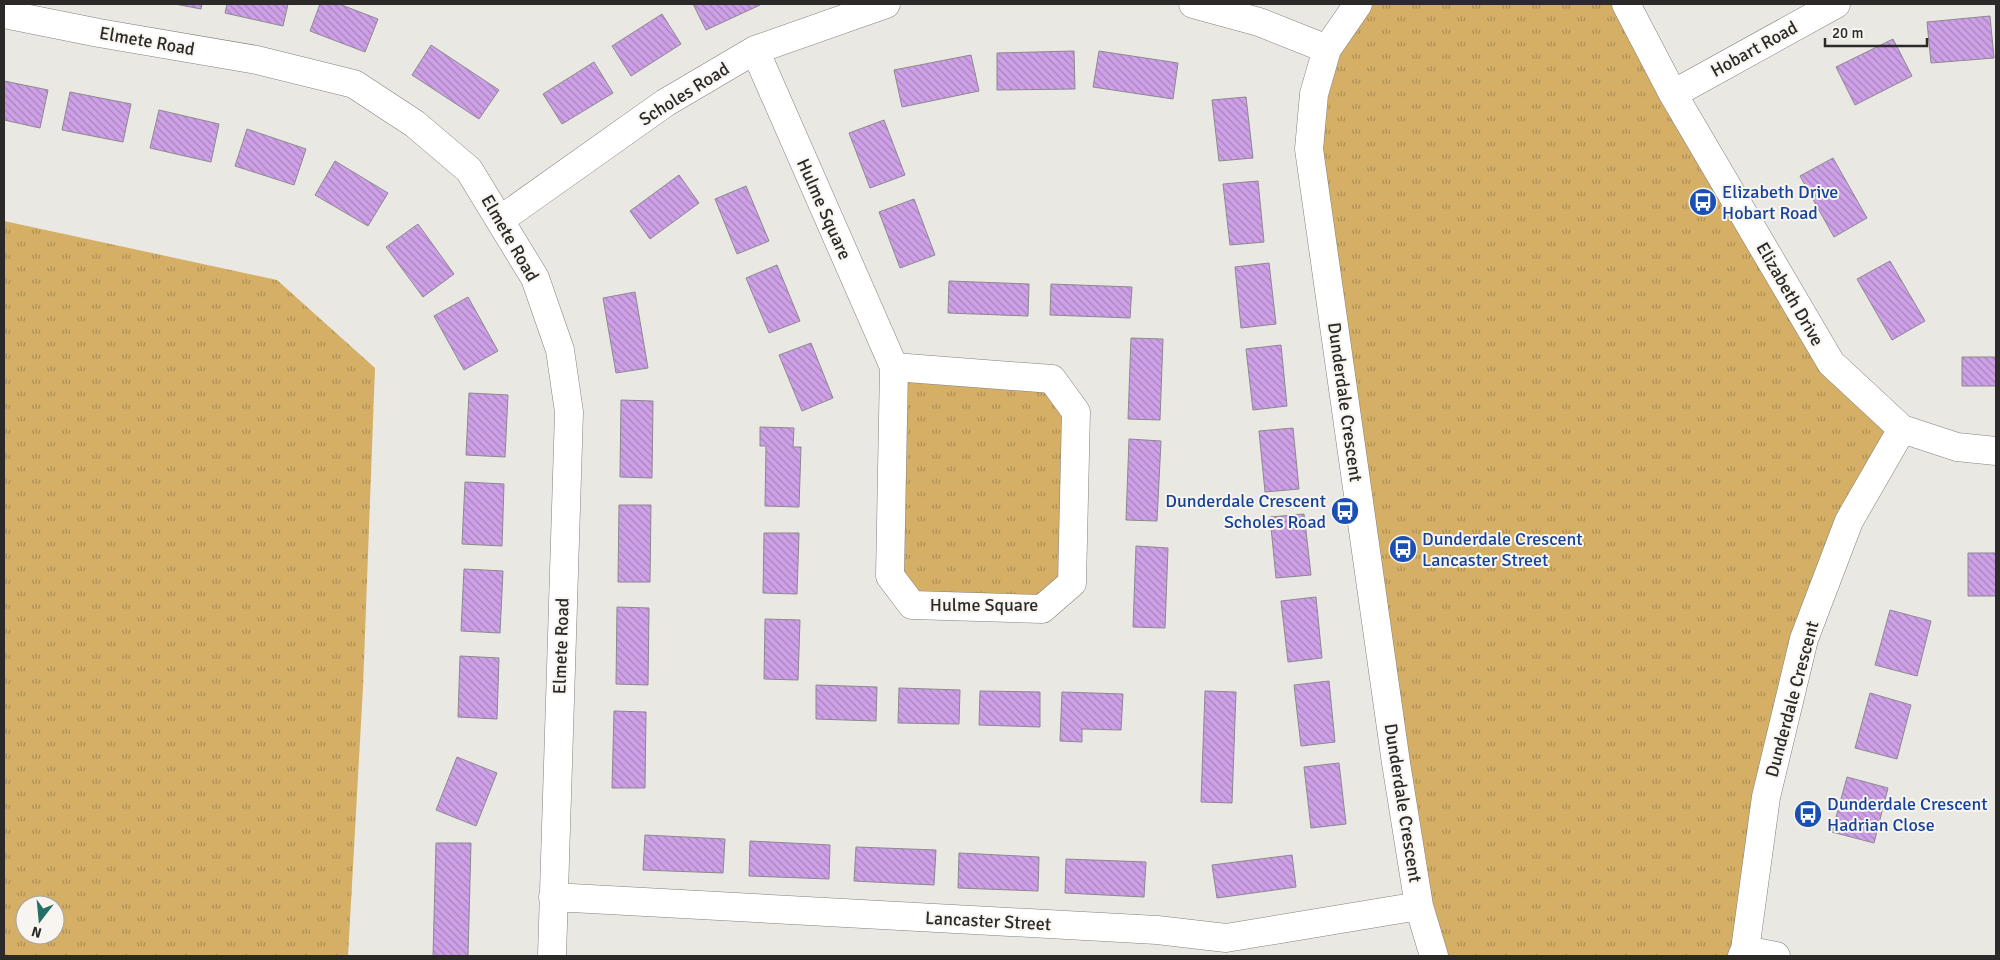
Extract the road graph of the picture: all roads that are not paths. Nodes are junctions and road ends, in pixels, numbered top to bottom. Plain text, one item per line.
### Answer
1 (886, 4) edge
2 (1193, 4) edge
3 (1358, 4) edge
4 (1626, 4) edge
5 (1836, 4) edge
6 (4, 14) edge
7 (1327, 49) junction
8 (755, 50) junction
9 (1673, 94) junction
10 (500, 220) junction
11 (894, 367) junction
12 (1902, 429) junction
13 (1996, 451) edge
14 (553, 897) junction
15 (1419, 906) junction
16 (1743, 953) edge
17 (552, 956) edge
18 (1434, 956) edge
19 (1776, 956) edge

1 - 8 street, Scholes Road
2 - 7 street
3 - 7 street, Dunderdale Crescent
4 - 9 street, Elizabeth Drive
5 - 9 street, Hobart Road
6 - 10 street, Elmete Road
7 - 15 street, Dunderdale Crescent
8 - 10 street, Scholes Road
8 - 11 street, Hulme Square
9 - 12 street, Elizabeth Drive
10 - 14 street, Elmete Road
11 - 11 street, Hulme Square
12 - 13 street, Elizabeth Drive
12 - 16 street, Dunderdale Crescent
14 - 15 street, Lancaster Street
14 - 17 street, Elmete Road
15 - 18 street, Dunderdale Crescent
16 - 19 street

